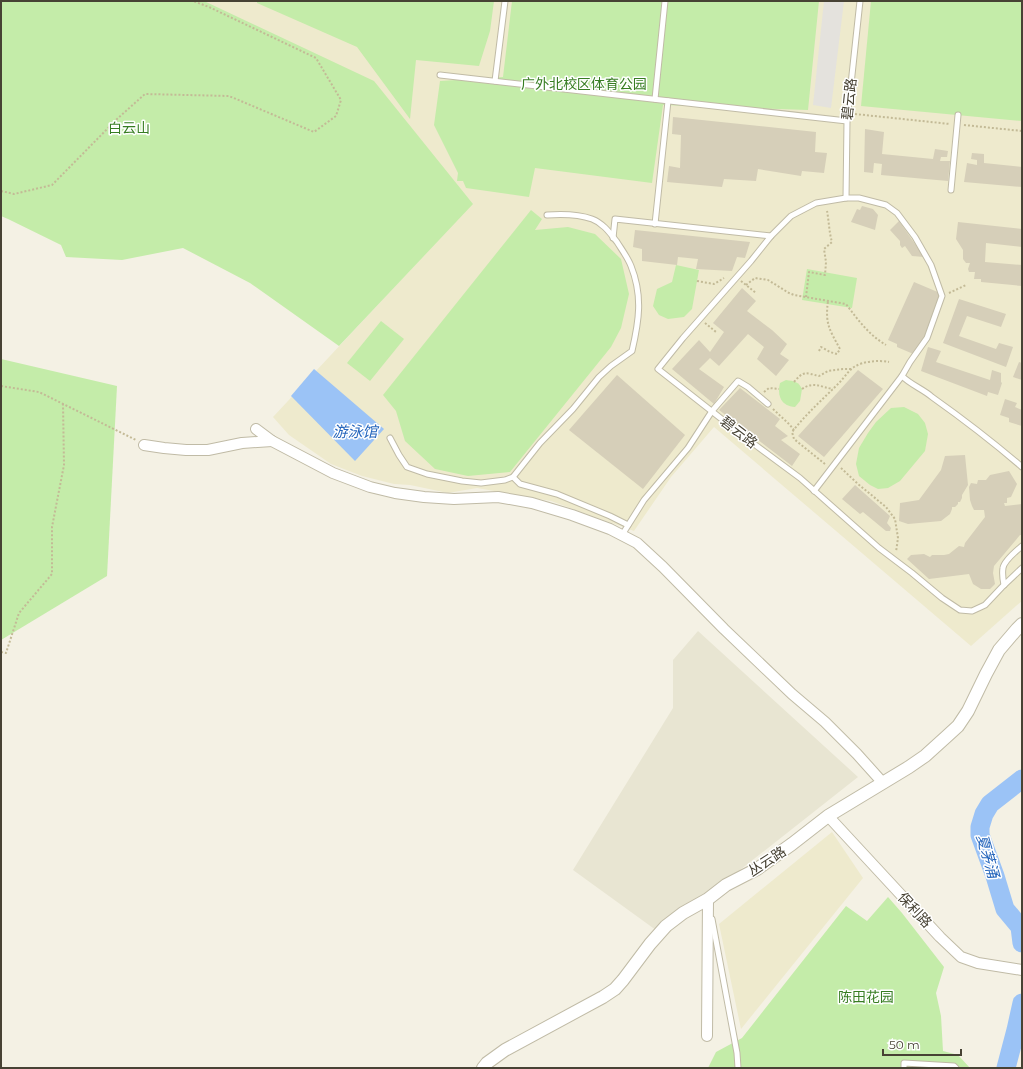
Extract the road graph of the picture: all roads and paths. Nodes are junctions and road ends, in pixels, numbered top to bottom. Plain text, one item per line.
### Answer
1 (193, 1) edge
2 (505, 1) edge
3 (665, 1) edge
4 (860, 1) edge
5 (440, 74) dead end
6 (496, 81) junction
7 (655, 99) junction
8 (668, 101) junction
9 (848, 113) junction
10 (958, 115) dead end
11 (847, 121) junction
12 (957, 124) junction
13 (1022, 131) edge
14 (951, 190) dead end
15 (1, 191) edge
16 (846, 198) junction
17 (827, 211) dead end
18 (547, 215) dead end
19 (655, 224) junction
20 (771, 236) junction
21 (613, 238) junction
22 (737, 277) junction
23 (697, 281) dead end
24 (746, 285) junction
25 (966, 285) dead end
26 (756, 293) dead end
27 (942, 296) junction
28 (806, 297) junction
29 (828, 301) junction
30 (700, 319) junction
31 (716, 332) dead end
32 (886, 345) dead end
33 (819, 351) dead end
34 (889, 362) dead end
35 (852, 369) junction
36 (902, 376) junction
37 (794, 382) dead end
38 (1, 386) edge
39 (779, 389) dead end
40 (802, 389) dead end
41 (833, 389) junction
42 (758, 396) junction
43 (63, 404) junction
44 (768, 404) joint
45 (712, 411) junction
46 (256, 429) dead end
47 (794, 430) junction
48 (390, 438) dead end
49 (272, 441) junction
50 (144, 444) joint
51 (836, 462) junction
52 (1022, 467) edge
53 (832, 469) junction
54 (513, 477) junction
55 (814, 492) junction
56 (628, 525) junction
57 (622, 535) junction
58 (1022, 546) edge
59 (894, 560) junction
60 (1022, 568) edge
61 (1004, 585) junction
62 (1022, 624) edge
63 (1, 652) edge
64 (883, 783) junction
65 (828, 816) junction
66 (708, 899) junction
67 (1022, 970) edge
68 (707, 1036) dead end
69 (483, 1068) edge
70 (738, 1068) edge
71 (904, 1068) edge
72 (956, 1068) edge

1 - 15 path
2 - 6 lane
3 - 7 lane
4 - 9 lane, 碧云路
5 - 6 lane
6 - 7 lane
7 - 8 lane
8 - 11 lane
8 - 19 lane
9 - 11 lane, 碧云路
9 - 12 path
10 - 12 lane
11 - 16 lane, 碧云路
12 - 13 path
12 - 14 lane
16 - 20 lane, 碧云路
16 - 27 lane, 碧云路
17 - 28 path
18 - 21 lane
19 - 20 lane
19 - 21 lane
20 - 22 lane, 碧云路
21 - 54 lane
22 - 23 path
22 - 24 path
22 - 30 lane, 碧云路
24 - 26 path
24 - 28 path
25 - 27 path
27 - 36 lane
28 - 29 path
29 - 32 path
29 - 33 path
30 - 31 path
30 - 45 lane, 碧云路
34 - 35 path
35 - 37 path
35 - 41 path
36 - 51 lane
36 - 52 lane
38 - 43 path
39 - 42 path
40 - 41 path
41 - 47 path
42 - 44 lane
42 - 45 lane
43 - 50 path
43 - 63 path
44 - 47 path
45 - 55 lane, 碧云路
45 - 56 lane
46 - 49 street
47 - 53 path
48 - 54 lane
49 - 50 street
49 - 57 street
51 - 53 lane
51 - 59 path
53 - 55 lane
54 - 56 lane
55 - 59 lane, 碧云路
56 - 57 lane
57 - 64 street
58 - 61 lane
59 - 61 lane, 碧云路
60 - 61 lane, 碧云路
62 - 64 street, 丛云路
64 - 65 street, 丛云路
65 - 66 street, 丛云路
65 - 67 street, 保利路
66 - 68 street
66 - 69 street, 丛云路
66 - 70 lane
71 - 72 lane

